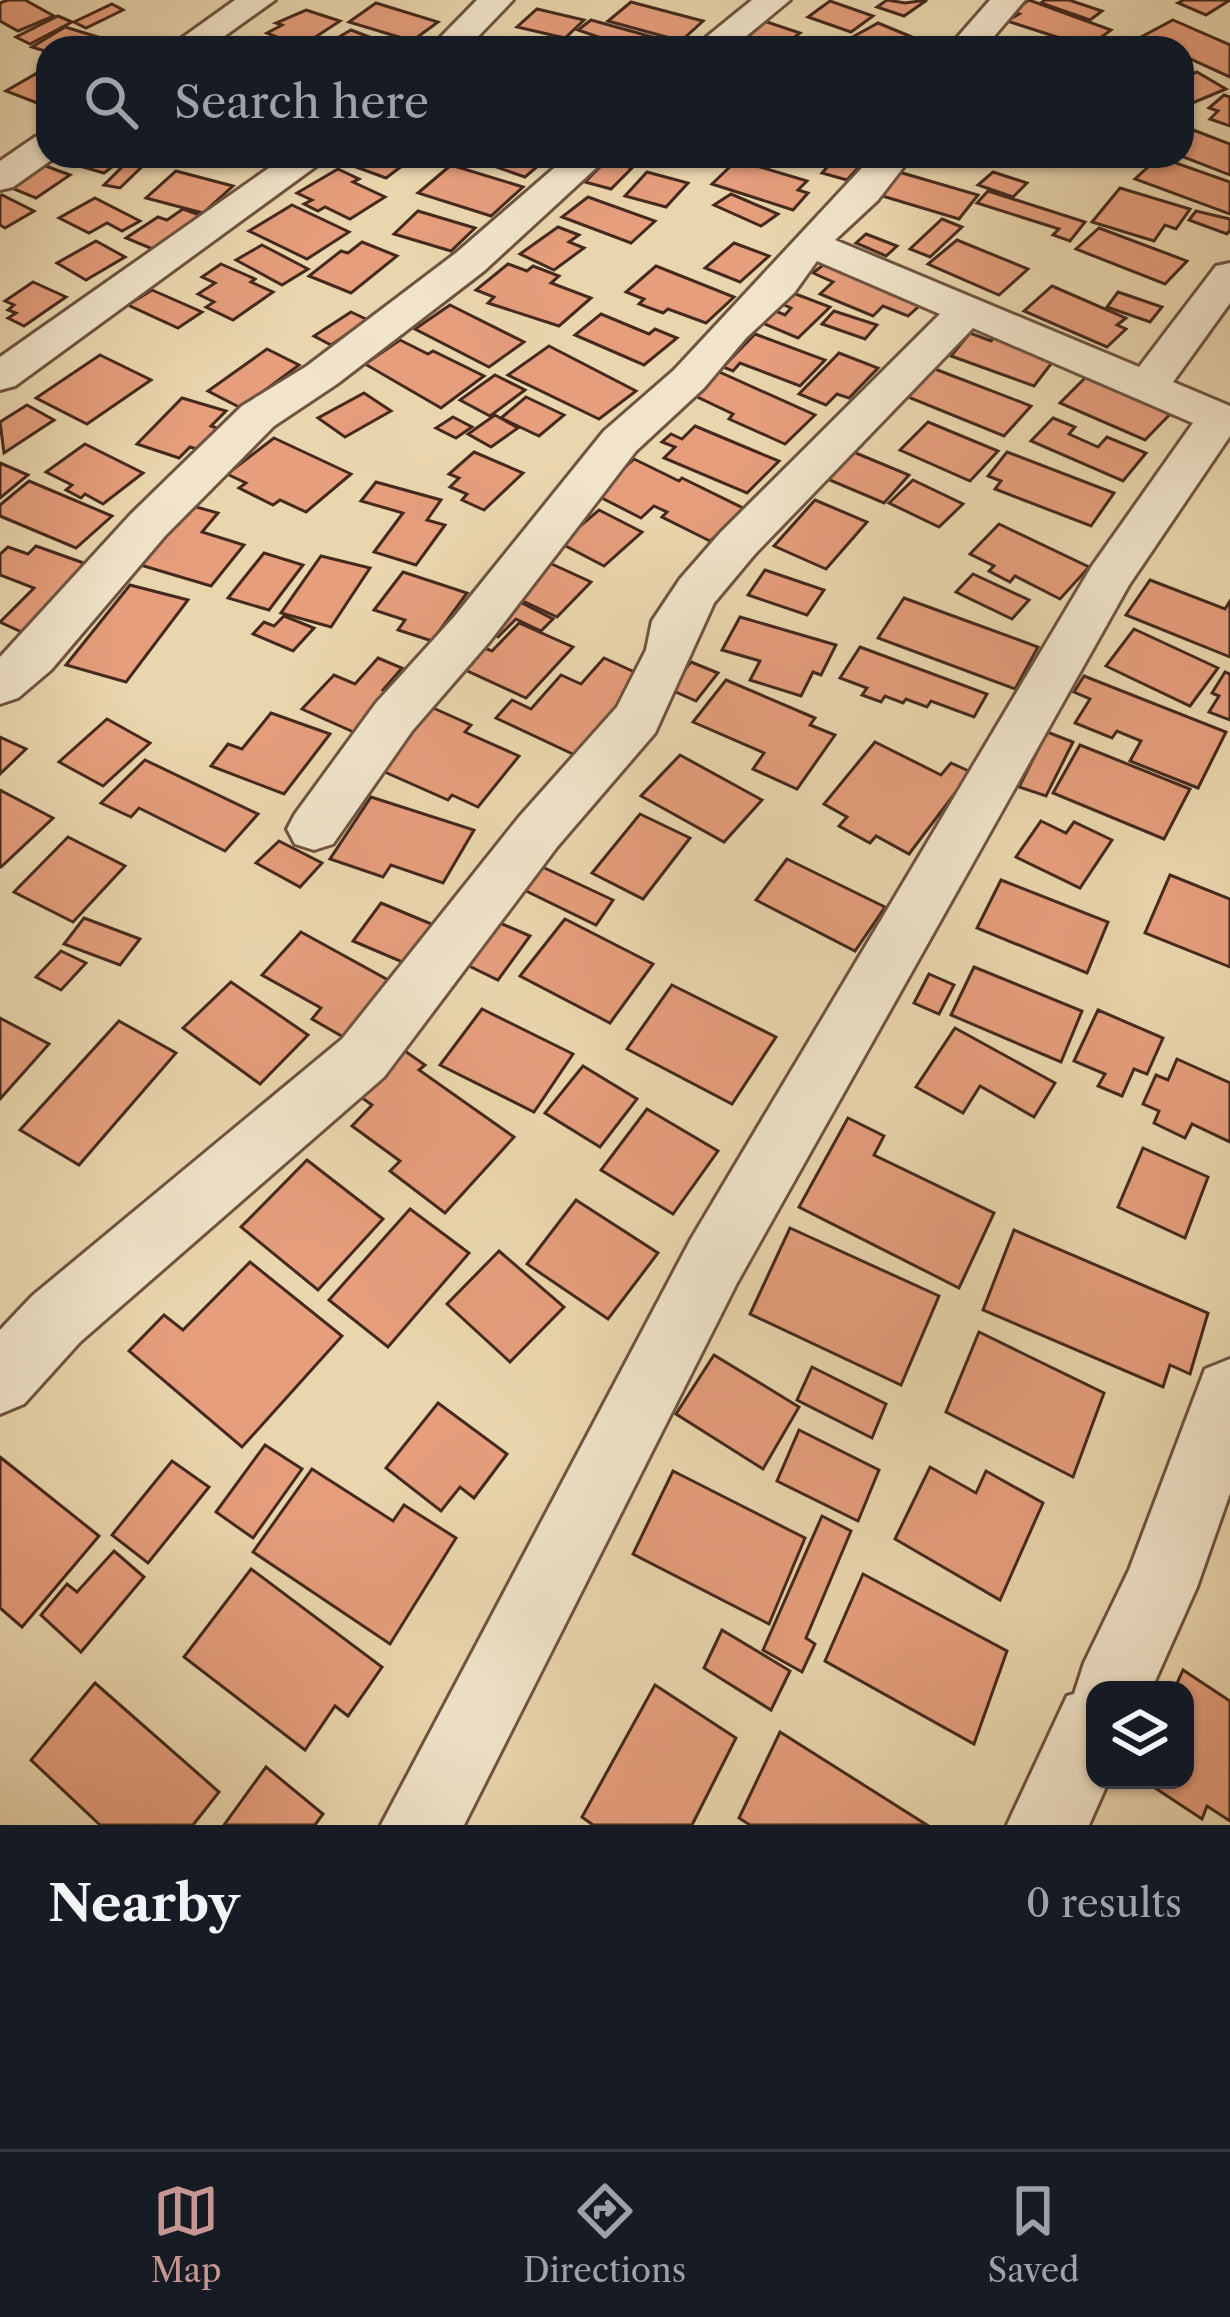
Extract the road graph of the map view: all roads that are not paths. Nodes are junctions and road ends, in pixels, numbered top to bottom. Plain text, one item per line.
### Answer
1 (258, 0) edge
2 (496, 0) edge
3 (773, 0) edge
4 (1008, 0) edge
5 (203, 36) edge
6 (459, 36) edge
7 (726, 36) edge
8 (976, 36) edge
9 (36, 154) edge
10 (294, 168) edge
11 (576, 168) edge
12 (883, 168) edge
13 (0, 179) edge
14 (809, 243) junction
15 (1230, 275) edge
16 (965, 313) junction
17 (0, 377) edge
18 (1147, 387) junction
19 (1224, 420) edge
20 (0, 685) edge
21 (314, 829) dead end
22 (0, 1380) edge
23 (1230, 1393) edge
24 (1115, 1681) edge
25 (1086, 1743) edge
26 (422, 1825) edge
27 (1047, 1825) edge

1 - 5 street
2 - 6 street
3 - 7 street
4 - 8 street
9 - 13 street
10 - 17 street
11 - 20 street
12 - 14 street
14 - 16 street
14 - 21 street
15 - 18 street
16 - 18 street
16 - 22 street
18 - 19 street
19 - 26 street
23 - 24 street
25 - 27 street

